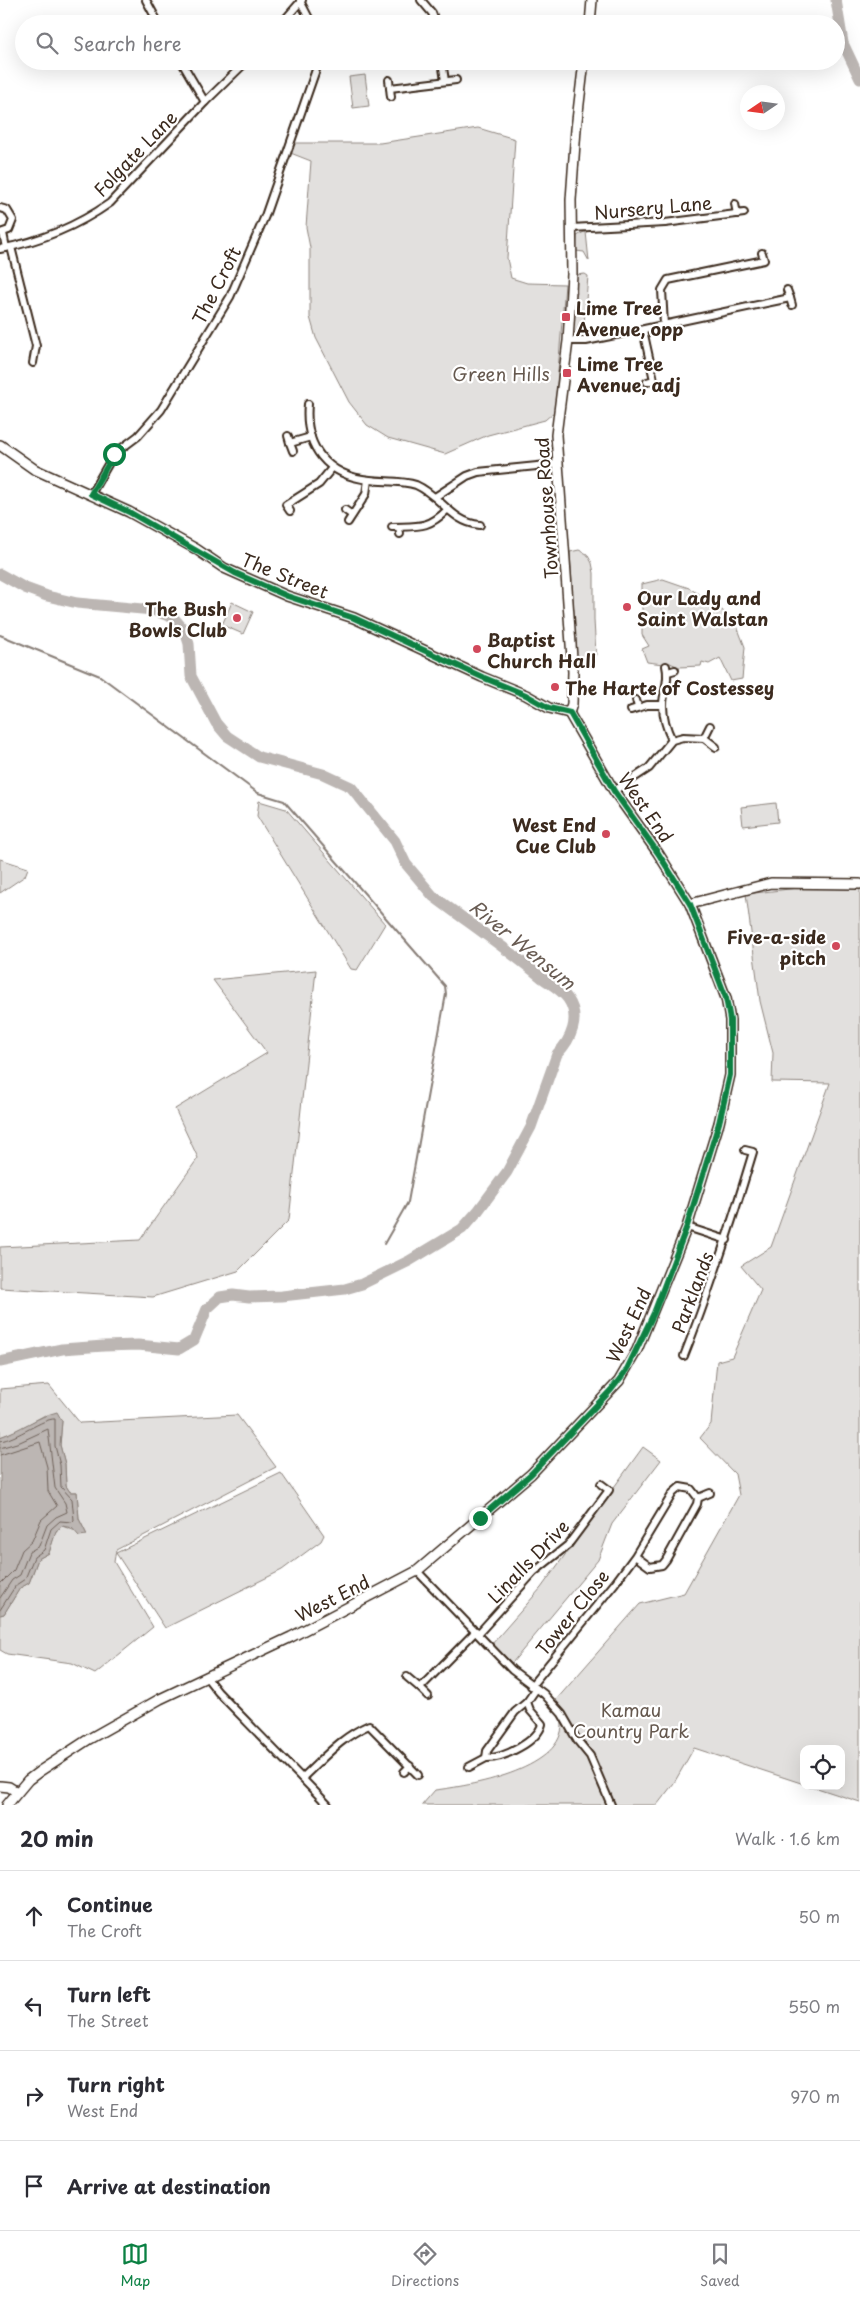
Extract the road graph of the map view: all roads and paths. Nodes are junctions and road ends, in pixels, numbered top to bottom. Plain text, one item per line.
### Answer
1 (146, 0) edge
2 (592, 0) edge
3 (301, 1) edge
4 (426, 1) edge
5 (154, 15) edge
6 (289, 15) edge
7 (308, 15) edge
8 (432, 15) edge
9 (591, 15) edge
10 (186, 70) edge
11 (238, 70) edge
12 (316, 70) edge
13 (443, 70) edge
14 (583, 70) edge
15 (389, 80) dead end
16 (456, 80) dead end
17 (445, 81) junction
18 (390, 88) junction
19 (391, 97) dead end
20 (205, 102) junction
21 (736, 204) dead end
22 (0, 208) edge
23 (737, 214) junction
24 (744, 214) dead end
25 (571, 228) junction
26 (2, 233) edge
27 (6, 248) edge
28 (762, 253) dead end
29 (787, 290) dead end
30 (790, 298) junction
31 (792, 305) dead end
32 (664, 325) junction
33 (642, 330) junction
34 (568, 341) junction
35 (32, 358) dead end
36 (654, 380) dead end
37 (308, 404) dead end
38 (288, 436) dead end
39 (311, 437) junction
40 (290, 444) junction
41 (0, 445) edge
42 (293, 451) dead end
43 (557, 464) junction
44 (332, 468) junction
45 (368, 480) junction
46 (91, 494) junction
47 (435, 497) junction
48 (286, 505) dead end
49 (345, 510) dead end
50 (447, 510) junction
51 (352, 515) junction
52 (348, 522) dead end
53 (480, 524) dead end
54 (400, 534) dead end
55 (675, 670) dead end
56 (636, 700) dead end
57 (663, 705) junction
58 (638, 707) junction
59 (631, 710) dead end
60 (570, 713) junction
61 (710, 726) dead end
62 (704, 738) junction
63 (672, 740) junction
64 (716, 747) dead end
65 (614, 791) junction
66 (860, 884) edge
67 (690, 904) junction
68 (745, 1150) dead end
69 (687, 1226) junction
70 (727, 1240) junction
71 (684, 1356) dead end
72 (601, 1484) dead end
73 (710, 1493) dead end
74 (698, 1498) junction
75 (635, 1556) junction
76 (417, 1571) junction
77 (477, 1633) junction
78 (408, 1676) dead end
79 (207, 1678) junction
80 (420, 1688) junction
81 (533, 1688) junction
82 (428, 1696) dead end
83 (527, 1702) junction
84 (486, 1758) junction
85 (410, 1766) junction
86 (469, 1767) dead end
87 (404, 1772) dead end
88 (418, 1774) dead end
89 (302, 1778) junction
90 (0, 1786) edge
91 (17, 1792) junction
92 (7, 1805) edge
93 (328, 1805) edge
94 (611, 1805) edge

1 - 5 street
2 - 9 street
3 - 6 street
3 - 7 street
4 - 8 street
10 - 20 street
11 - 20 street, Folgate Lane
12 - 46 street, The Croft
13 - 17 street
14 - 25 street, Townhouse Road
15 - 18 street
16 - 17 street
17 - 18 street
18 - 19 street
20 - 27 street, Folgate Lane
21 - 23 street, Nursery Lane
22 - 26 street
23 - 24 street, Nursery Lane
23 - 25 street, Nursery Lane
25 - 34 street, Townhouse Road
26 - 27 street
27 - 35 street
28 - 32 street
29 - 30 street
30 - 31 street
30 - 32 street
32 - 33 street
33 - 34 street
33 - 36 street
34 - 43 street, Townhouse Road
37 - 39 street
38 - 40 street
39 - 40 street
39 - 44 street
40 - 42 street
41 - 46 street, The Street
43 - 47 street
43 - 60 street, Townhouse Road
44 - 45 street
44 - 48 street
45 - 47 street
45 - 51 street
46 - 60 street, The Street
47 - 50 street
49 - 51 street
50 - 53 street
50 - 54 street
51 - 52 street
55 - 57 street
56 - 58 street
57 - 58 street
57 - 63 street
58 - 59 street
60 - 65 street, West End
61 - 62 street
62 - 63 street
62 - 64 street
63 - 65 street
65 - 67 street, West End
66 - 67 street
67 - 69 street, West End
68 - 70 street, Parklands
69 - 70 street, Parklands
69 - 76 street, West End
70 - 71 street, Parklands
72 - 77 street, Linalls Drive
73 - 74 street
74 - 75 street, Tower Close
74 - 75 street
75 - 81 street, Tower Close
76 - 77 street
76 - 79 street, West End
77 - 80 street, Linalls Drive
77 - 81 street
78 - 80 street
79 - 89 street
79 - 91 street, West End
80 - 82 street
81 - 83 street, Tower Close
81 - 94 street
83 - 84 street, Tower Close
83 - 84 street
84 - 86 street
85 - 87 street
85 - 88 street
85 - 89 street
89 - 93 street
90 - 91 street
91 - 92 street, West End

